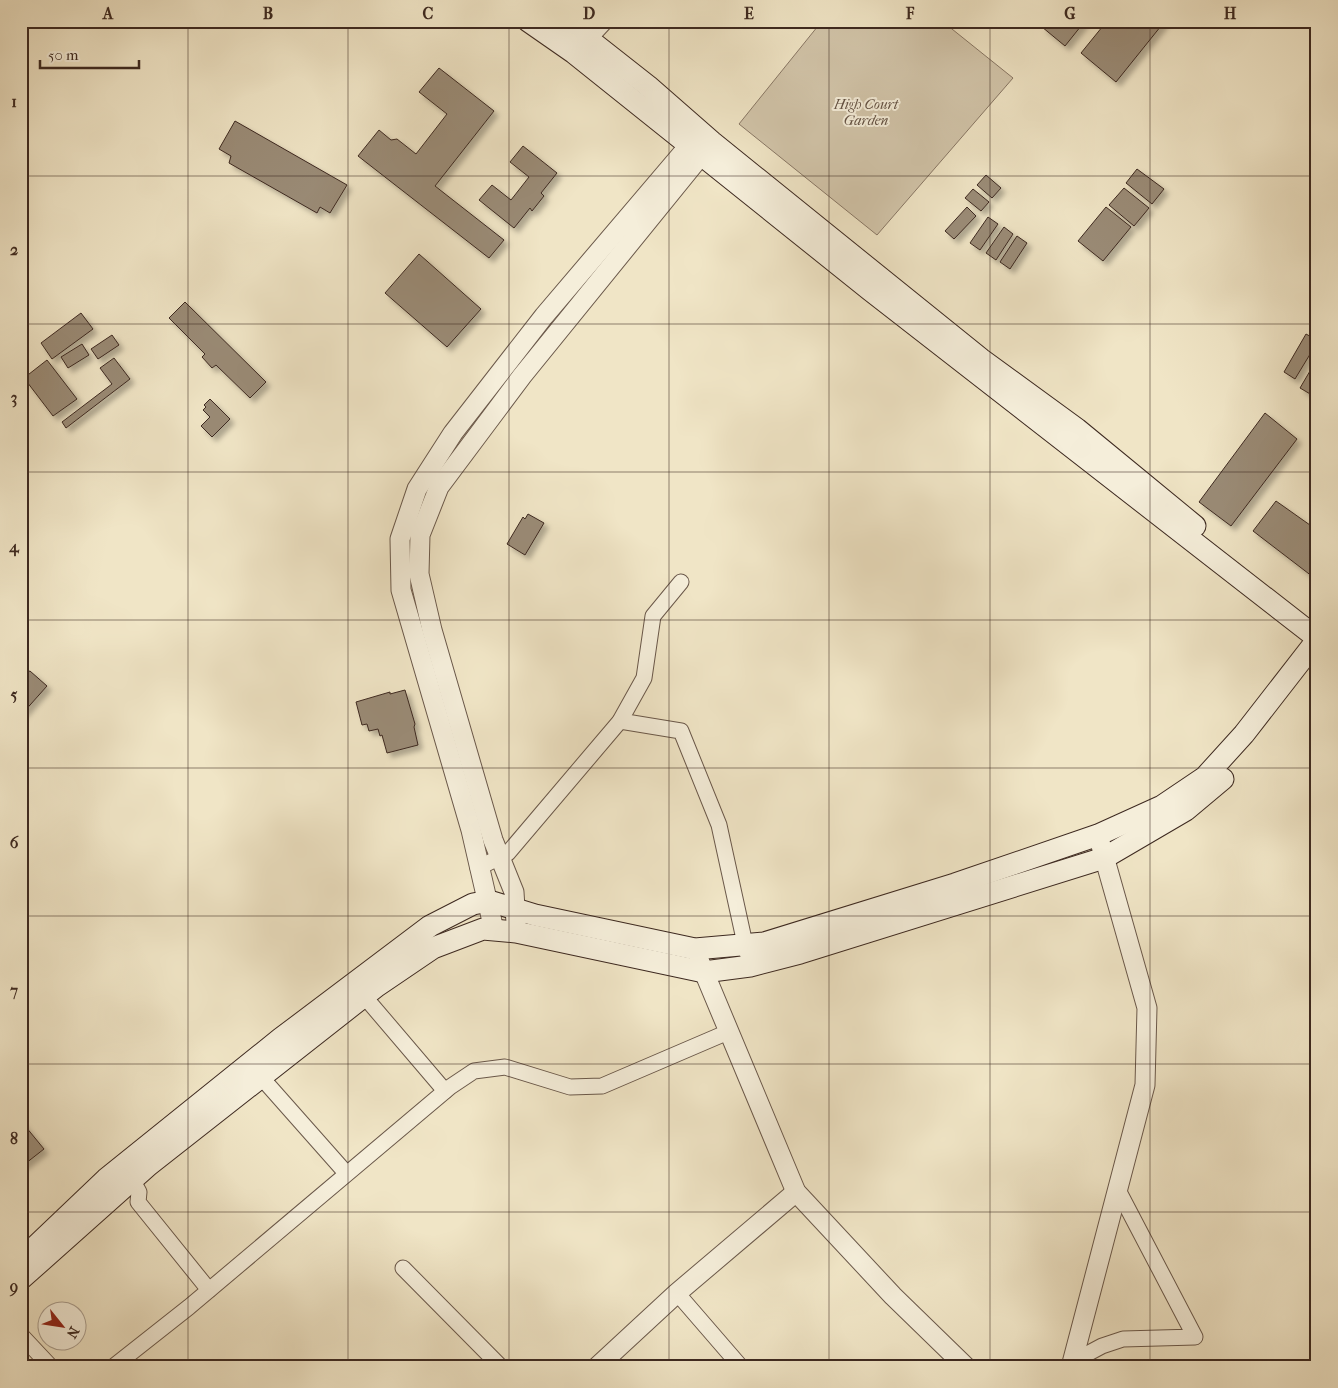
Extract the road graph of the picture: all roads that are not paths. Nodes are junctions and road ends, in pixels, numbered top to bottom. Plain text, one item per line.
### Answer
1 (528, 21) edge
2 (562, 21) edge
3 (603, 21) edge
4 (580, 45) junction
5 (700, 144) junction
6 (682, 582) dead end
7 (1317, 621) edge
8 (1317, 639) edge
9 (1317, 664) edge
10 (620, 721) junction
11 (1098, 835) junction
12 (499, 858) junction
13 (1104, 858) junction
14 (478, 868) junction
15 (489, 901) junction
16 (516, 908) junction
17 (494, 930) junction
18 (516, 932) junction
19 (694, 949) junction
20 (748, 956) junction
21 (704, 972) junction
22 (364, 996) junction
23 (728, 1032) junction
24 (260, 1077) junction
25 (445, 1091) junction
26 (346, 1173) junction
27 (132, 1179) junction
28 (1117, 1188) junction
29 (796, 1192) junction
30 (21, 1260) edge
31 (403, 1268) dead end
32 (21, 1279) edge
33 (209, 1290) junction
34 (677, 1293) junction
35 (21, 1335) edge
36 (1071, 1364) edge
37 (51, 1367) edge
38 (112, 1367) edge
39 (501, 1367) edge
40 (597, 1367) edge
41 (741, 1367) edge
42 (966, 1367) edge

1 - 4 main road
2 - 4 main road
3 - 4 street
4 - 5 main road
5 - 7 main road
5 - 8 main road
5 - 12 street
5 - 14 street
6 - 10 street
8 - 11 main road
9 - 13 main road
10 - 12 street
10 - 20 street
11 - 13 street
11 - 20 main road
12 - 14 street
12 - 16 street
13 - 20 main road
13 - 28 street
14 - 15 street
15 - 16 main road
15 - 17 street
15 - 30 main road
16 - 18 street
16 - 19 main road
17 - 18 main road
17 - 22 main road
18 - 21 main road
19 - 20 main road
19 - 21 street
20 - 21 main road
21 - 23 street
22 - 24 main road
22 - 25 street
23 - 25 street
23 - 29 street
24 - 26 street
24 - 27 main road
25 - 26 street
26 - 33 street
27 - 32 main road
27 - 33 street
28 - 36 street
28 - 36 street
29 - 34 street
29 - 42 street
31 - 39 street
33 - 38 street
34 - 40 street
34 - 41 street
35 - 37 street

